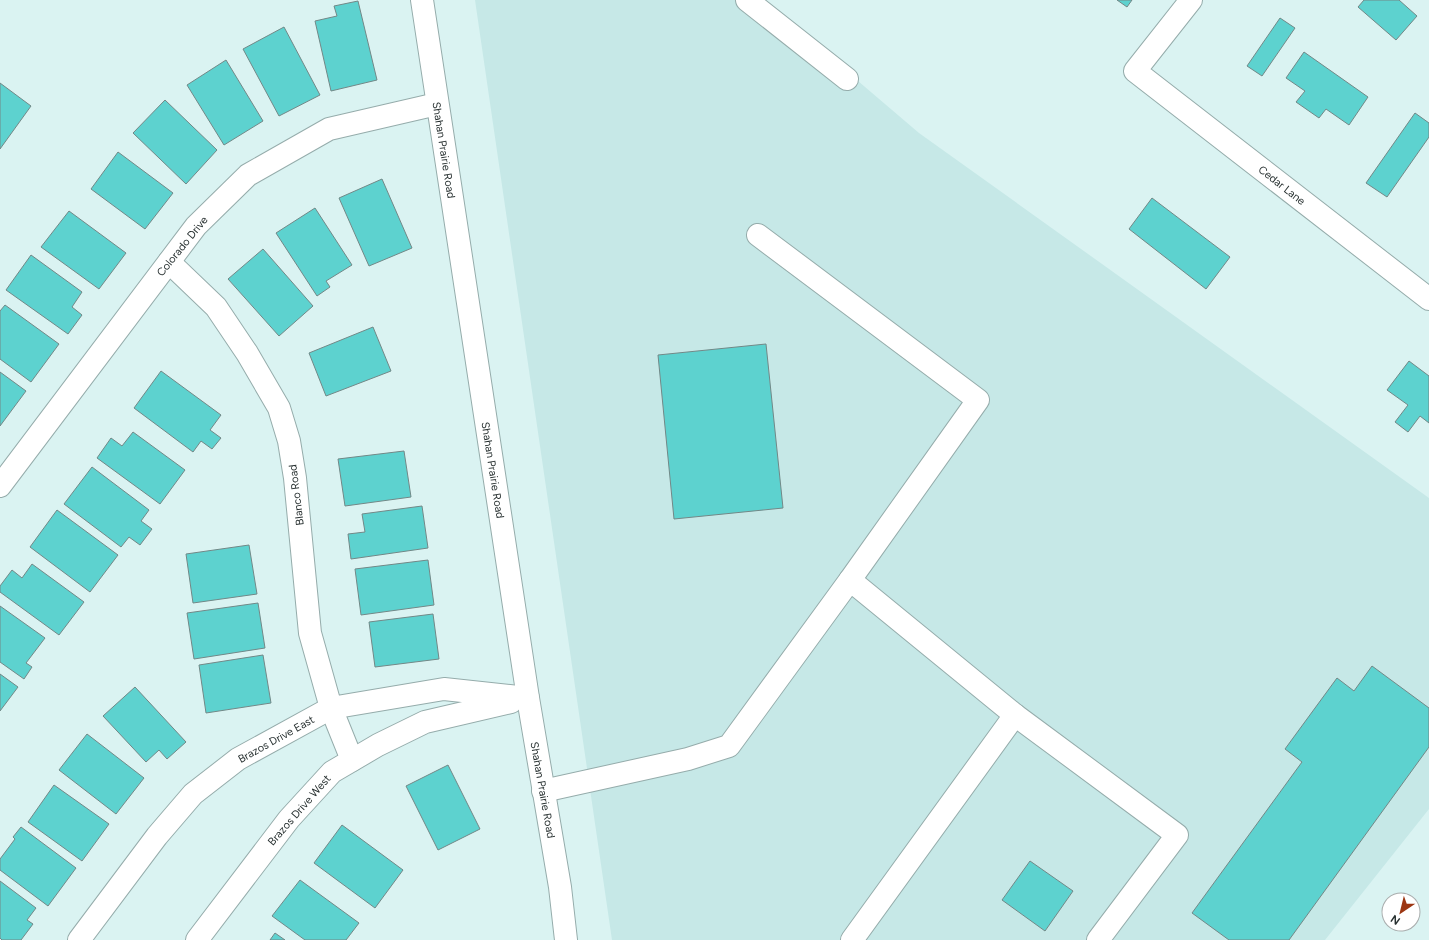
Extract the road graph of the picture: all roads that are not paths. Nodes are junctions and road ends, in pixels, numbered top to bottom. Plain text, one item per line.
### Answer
1 (422, 0) edge
2 (747, 0) edge
3 (1191, 0) edge
4 (847, 79) dead end
5 (437, 104) junction
6 (758, 235) dead end
7 (169, 262) junction
8 (1429, 299) edge
9 (0, 486) edge
10 (850, 580) junction
11 (528, 698) junction
12 (331, 708) junction
13 (1015, 715) junction
14 (352, 760) junction
15 (543, 791) junction
16 (79, 940) edge
17 (197, 940) edge
18 (566, 940) edge
19 (852, 940) edge
20 (1098, 940) edge

1 - 5 street, Shahan Prairie Road
2 - 4 street
3 - 8 street, Cedar Lane
5 - 7 street, Colorado Drive
5 - 11 street, Shahan Prairie Road
6 - 10 street
7 - 9 street, Colorado Drive
7 - 12 street, Blanco Road
10 - 13 street
10 - 15 street
11 - 12 street, Brazos Drive East
11 - 14 street, Brazos Drive West
11 - 15 street, Shahan Prairie Road
12 - 14 street, Blanco Road
12 - 16 street, Brazos Drive East
13 - 19 street
13 - 20 street
14 - 17 street, Brazos Drive West
15 - 18 street, Shahan Prairie Road

